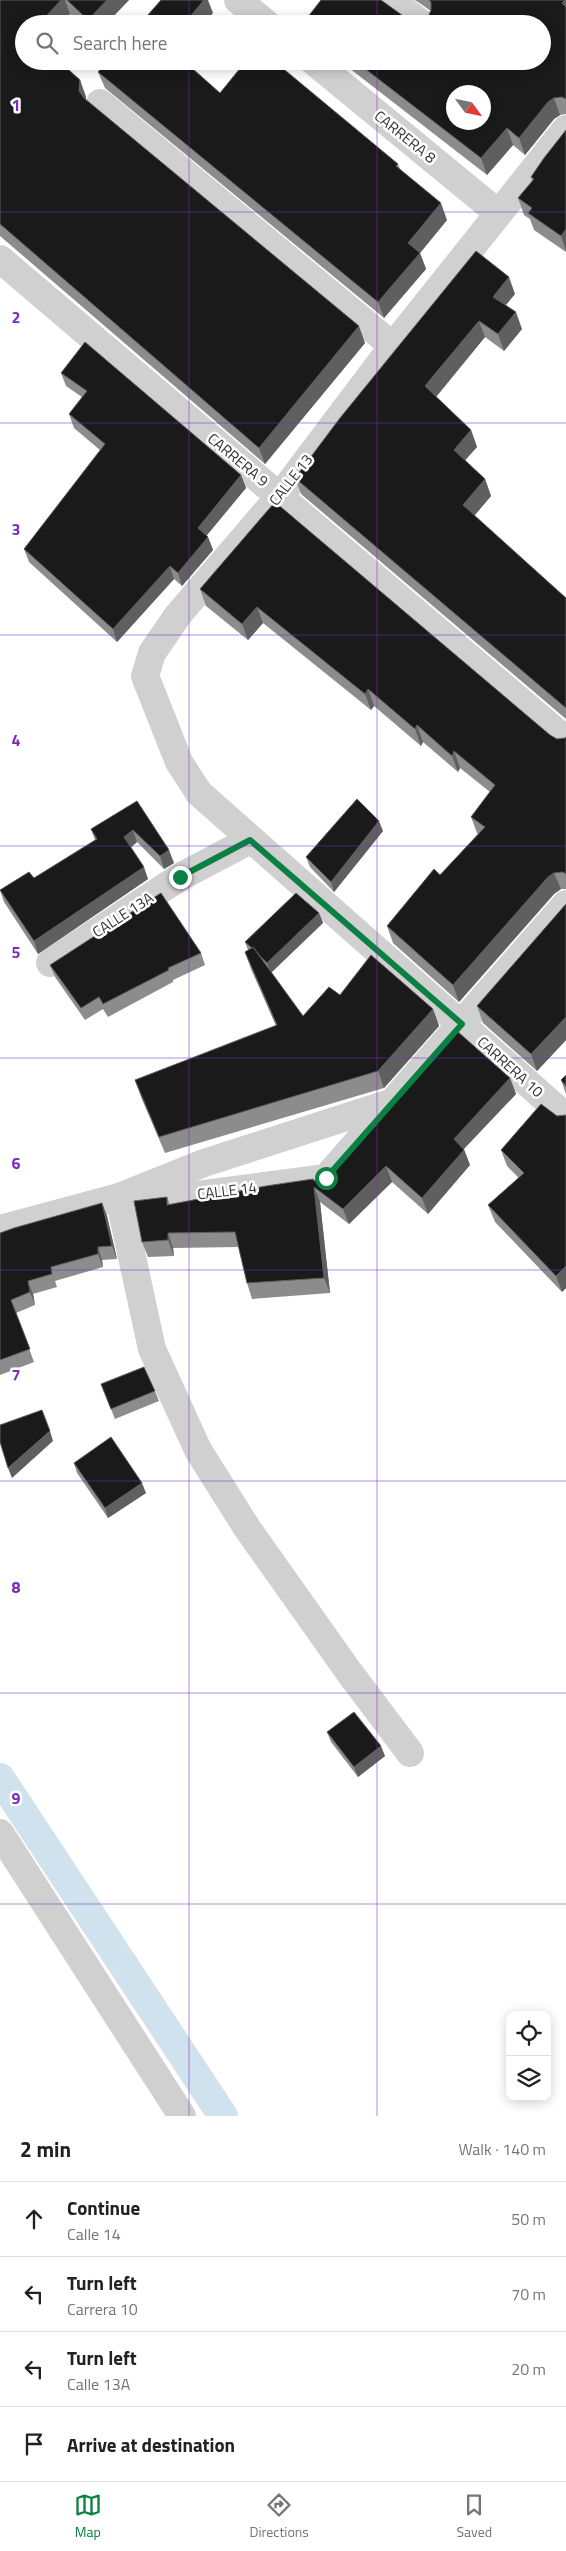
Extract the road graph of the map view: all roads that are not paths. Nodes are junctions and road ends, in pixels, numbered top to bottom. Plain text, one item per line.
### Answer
1 (238, 0) edge
2 (391, 0) edge
3 (256, 15) edge
4 (410, 15) edge
5 (324, 70) edge
6 (100, 103) dead end
7 (566, 129) edge
8 (498, 213) junction
9 (0, 259) edge
10 (393, 346) junction
11 (280, 496) junction
12 (566, 740) edge
13 (250, 840) junction
14 (566, 904) edge
15 (50, 963) edge
16 (462, 1024) junction
17 (390, 1103) junction
18 (566, 1117) edge
19 (119, 1198) junction
20 (0, 1229) edge
21 (410, 1753) dead end
22 (0, 1833) edge
23 (182, 2116) edge

1 - 3 street
2 - 4 street
5 - 8 street, CARRERA 8
6 - 10 street
7 - 8 street, CALLE 13
8 - 10 street, CALLE 13
9 - 11 street, CARRERA 9
10 - 11 street, CALLE 13
11 - 12 street, CARRERA 9
11 - 13 street, CALLE 13
13 - 15 street, CALLE 13A
13 - 16 street, CARRERA 10
14 - 16 street, CALLE 14
16 - 17 street, CALLE 14
16 - 18 street, CARRERA 10
17 - 19 street, CALLE 14
17 - 19 street, CALLE 14
19 - 20 street, CALLE 14
19 - 21 street
22 - 23 street

